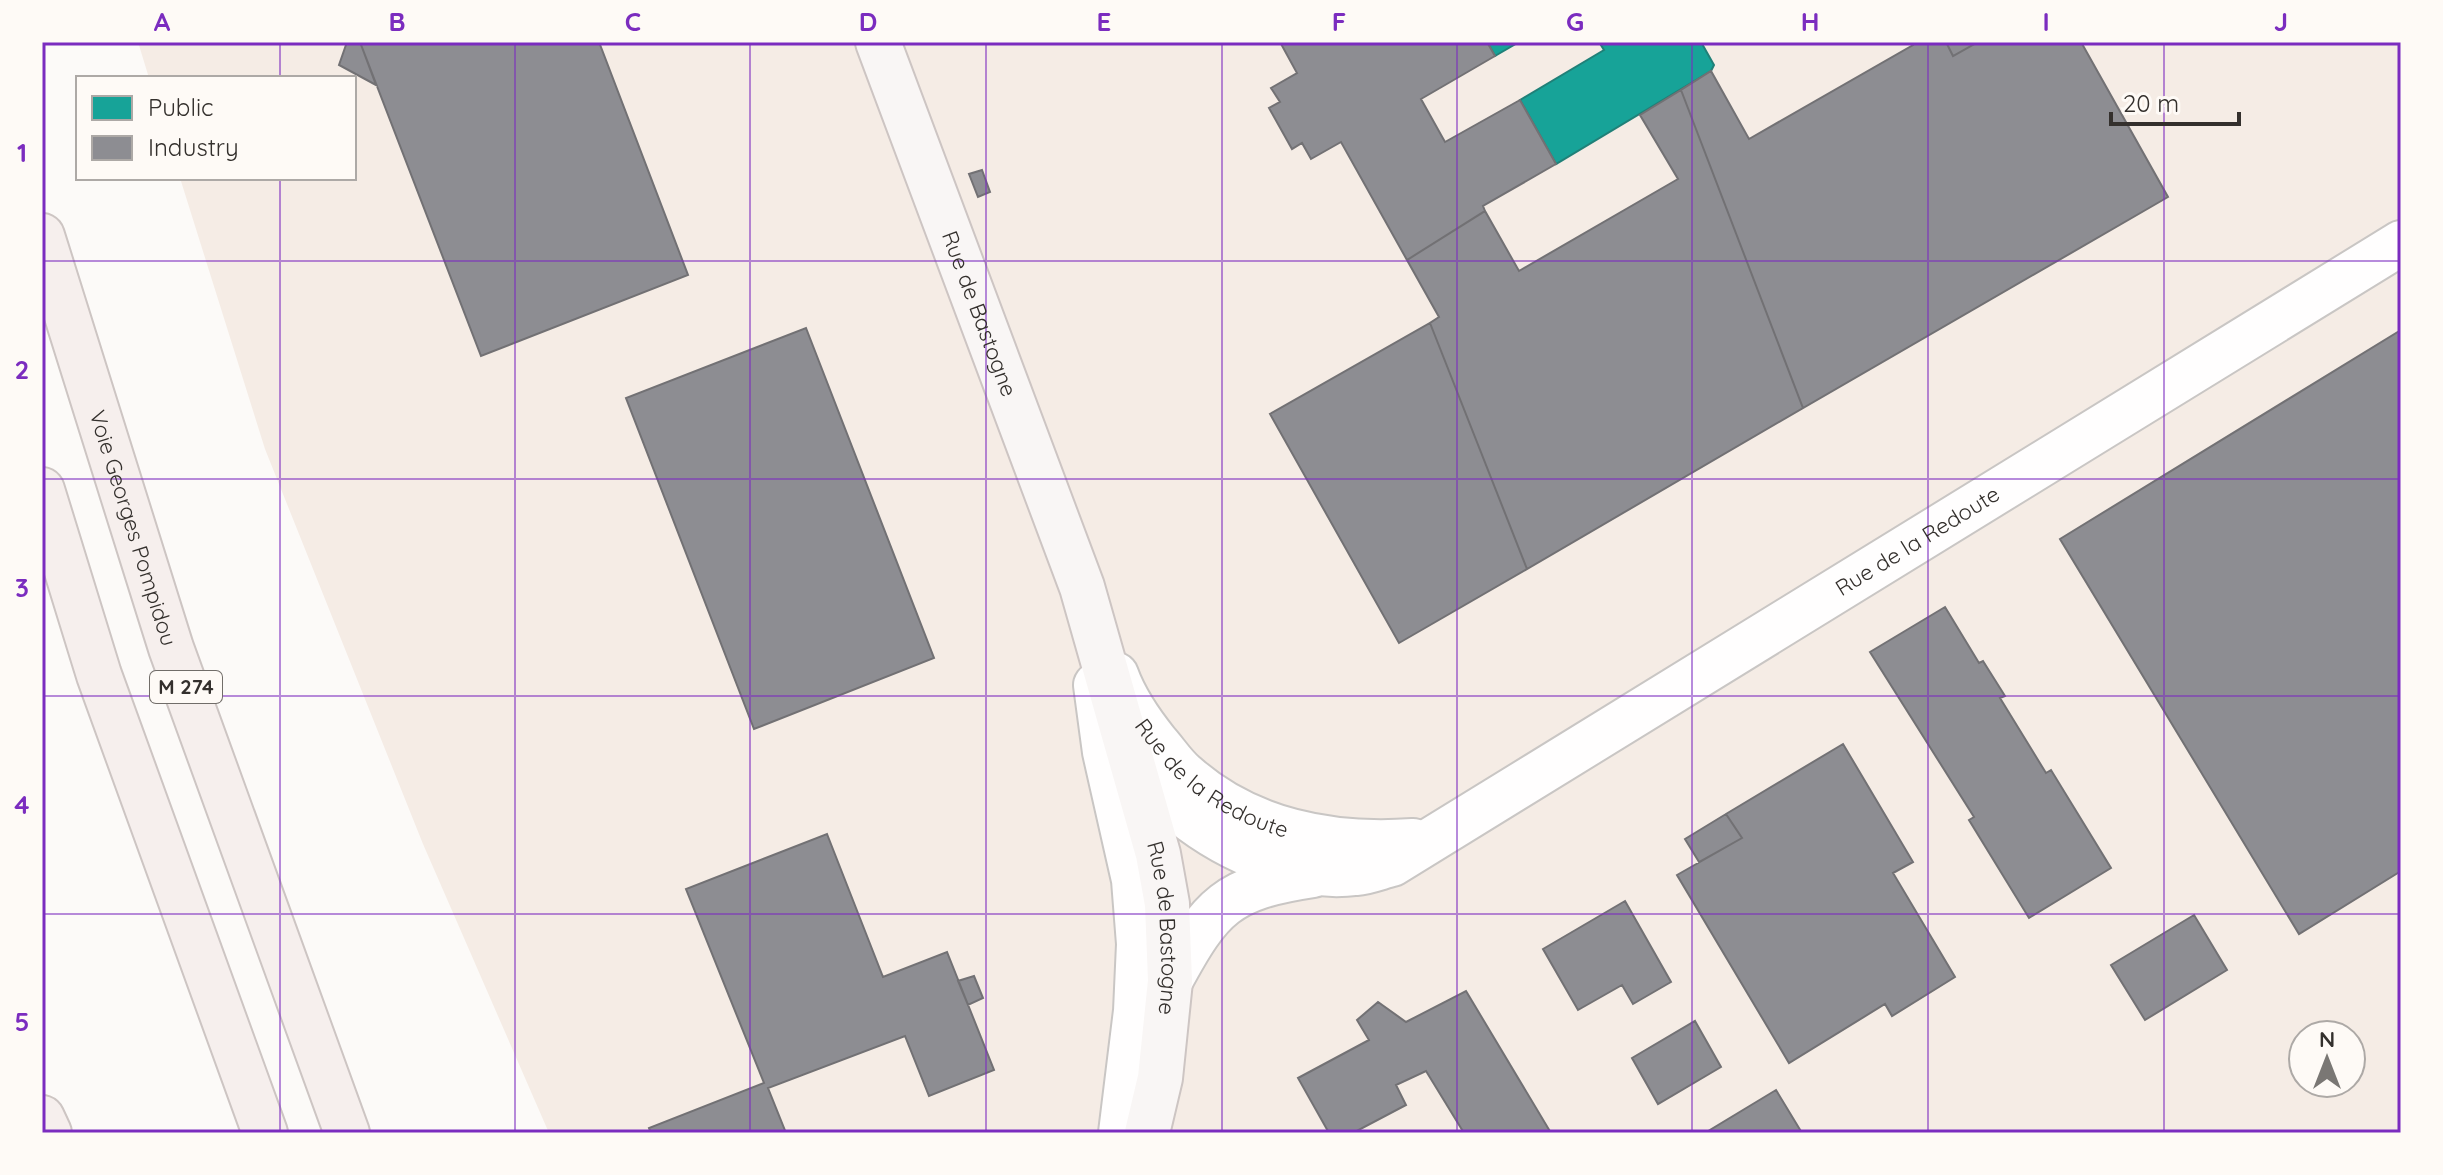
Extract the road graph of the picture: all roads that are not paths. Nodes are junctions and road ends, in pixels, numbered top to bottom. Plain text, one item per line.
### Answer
1 (878, 42) edge
2 (42, 236) edge
3 (2401, 243) edge
4 (42, 490) edge
5 (1082, 587) junction
6 (1132, 765) junction
7 (1433, 839) junction
8 (1320, 874) junction
9 (1170, 981) junction
10 (42, 1118) edge
11 (49, 1133) edge
12 (265, 1133) edge
13 (347, 1133) edge
14 (1121, 1133) edge
15 (1147, 1133) edge

1 - 5 main road, Rue de Bastogne
2 - 13 highway, Voie Georges Pompidou / M 274
3 - 7 street, Rue de la Redoute
4 - 12 highway
5 - 6 main road, Rue de Bastogne
5 - 7 street, Rue de la Redoute
5 - 14 street, Rue de Bastogne
6 - 8 street, Rue de la Redoute
6 - 9 main road, Rue de Bastogne
7 - 8 street, Rue de la Redoute
8 - 9 street, Rue de la Redoute
9 - 15 main road, Rue de Bastogne
10 - 11 highway

